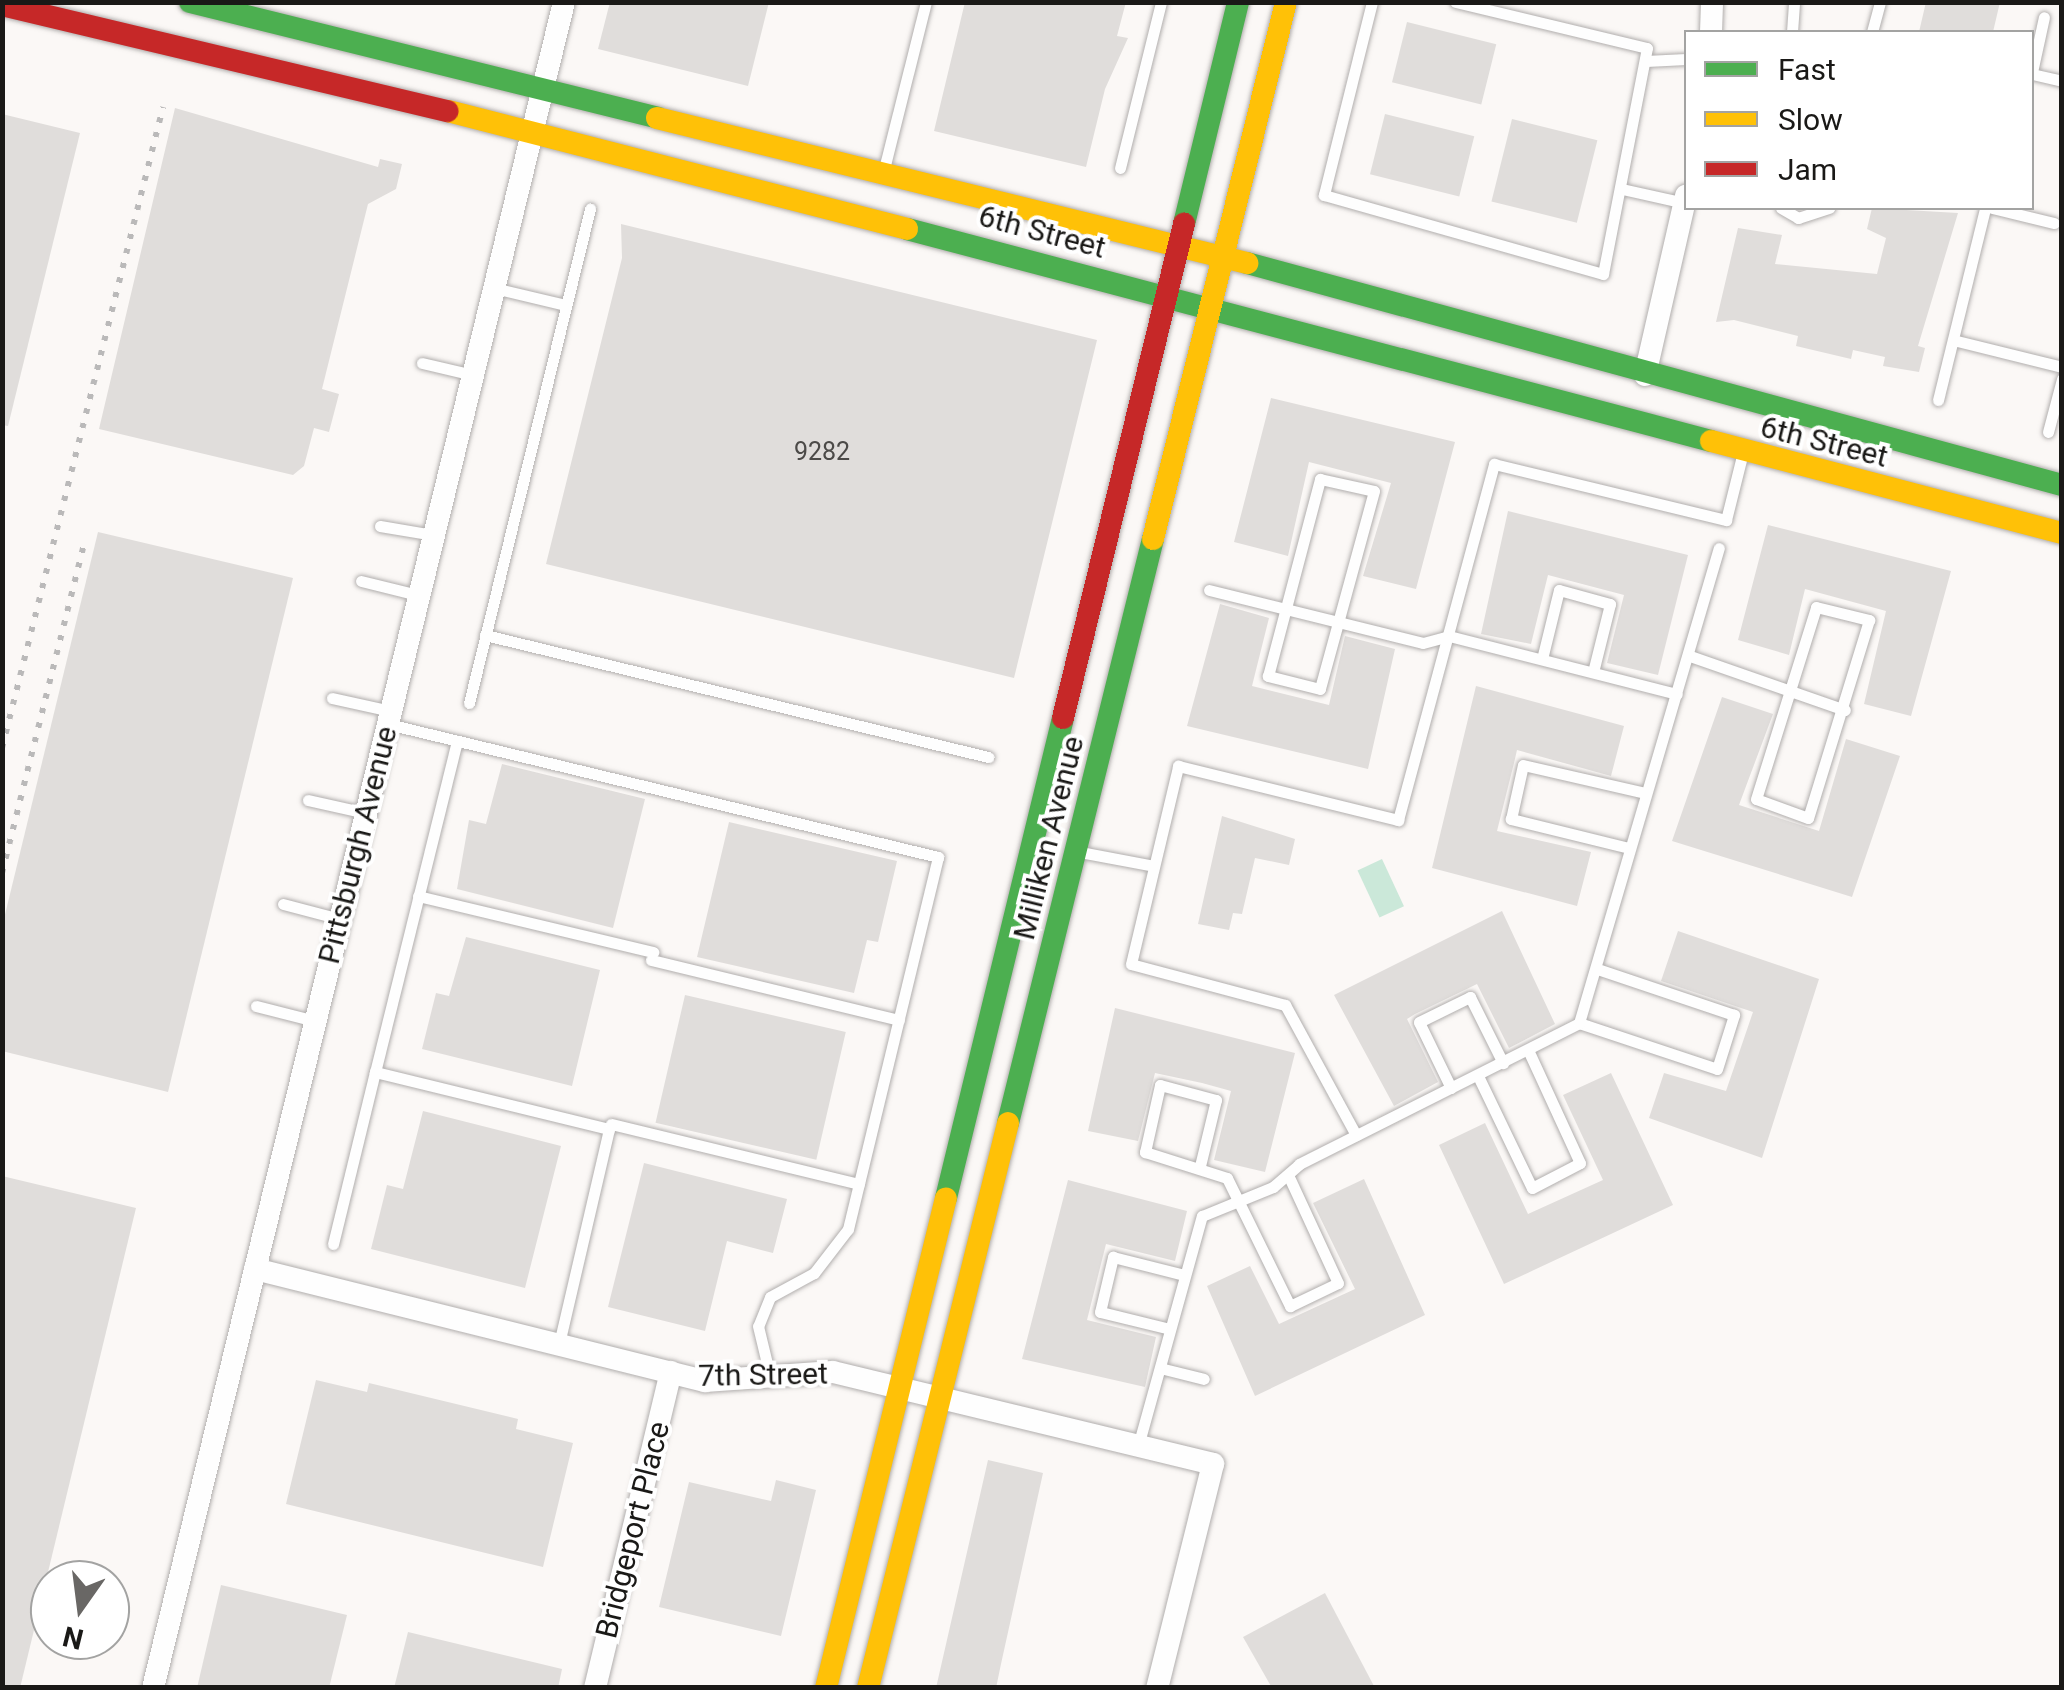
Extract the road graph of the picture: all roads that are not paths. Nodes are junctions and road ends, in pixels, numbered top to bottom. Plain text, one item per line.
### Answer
1 (190, 2) edge
2 (564, 2) edge
3 (926, 2) edge
4 (1161, 2) edge
5 (1238, 2) edge
6 (1286, 2) edge
7 (1372, 2) edge
8 (1455, 2) edge
9 (1712, 2) edge
10 (1794, 2) edge
11 (1880, 2) edge
12 (2, 5) edge
13 (2044, 17) dead end
14 (1711, 30) edge
15 (1792, 30) edge
16 (1873, 30) edge
17 (1684, 59) edge
18 (1646, 61) junction
19 (2034, 64) edge
20 (2034, 74) edge
21 (2062, 81) edge
22 (544, 86) junction
23 (532, 131) junction
24 (1120, 168) dead end
25 (882, 174) junction
26 (1622, 190) junction
27 (1684, 200) edge
28 (590, 209) dead end
29 (1684, 209) edge
30 (1784, 210) edge
31 (1823, 210) edge
32 (1987, 210) edge
33 (1996, 210) edge
34 (2054, 224) dead end
35 (1179, 249) junction
36 (1223, 259) junction
37 (494, 288) junction
38 (1167, 296) junction
39 (566, 305) junction
40 (1210, 308) junction
41 (1952, 340) junction
42 (422, 363) dead end
43 (2062, 367) edge
44 (1645, 375) junction
45 (472, 376) junction
46 (2062, 379) edge
47 (1938, 400) dead end
48 (2048, 432) dead end
49 (1743, 452) junction
50 (2062, 485) edge
51 (380, 526) dead end
52 (2062, 533) edge
53 (434, 535) junction
54 (1718, 548) dead end
55 (361, 582) dead end
56 (1209, 590) dead end
57 (418, 596) junction
58 (1286, 608) junction
59 (1337, 621) junction
60 (485, 634) junction
61 (1449, 636) junction
62 (1690, 656) junction
63 (1542, 659) junction
64 (1594, 672) junction
65 (1794, 691) junction
66 (1676, 694) junction
67 (332, 698) dead end
68 (469, 703) dead end
69 (1845, 710) junction
70 (389, 718) junction
71 (457, 741) junction
72 (988, 757) dead end
73 (1645, 793) junction
74 (308, 800) dead end
75 (366, 813) junction
76 (1629, 848) junction
77 (1077, 852) junction
78 (1154, 866) junction
79 (418, 896) junction
80 (283, 904) dead end
81 (340, 918) junction
82 (1600, 970) junction
83 (256, 1006) dead end
84 (899, 1020) junction
85 (315, 1022) junction
86 (1580, 1023) junction
87 (1529, 1052) junction
88 (1503, 1063) junction
89 (375, 1072) junction
90 (1478, 1076) junction
91 (1451, 1088) junction
92 (610, 1124) dead end
93 (1356, 1135) junction
94 (1200, 1166) junction
95 (1288, 1175) junction
96 (859, 1184) junction
97 (1240, 1200) junction
98 (333, 1244) dead end
99 (255, 1269) junction
100 (1184, 1274) junction
101 (1170, 1328) junction
102 (559, 1344) junction
103 (1160, 1368) junction
104 (670, 1372) junction
105 (770, 1376) junction
106 (1204, 1378) dead end
107 (900, 1391) junction
108 (940, 1399) junction
109 (1138, 1446) junction
110 (153, 1688) edge
111 (595, 1688) edge
112 (826, 1688) edge
113 (868, 1688) edge
114 (1157, 1688) edge

1 - 22 main road, 6th Street
2 - 22 street, Pittsburgh Avenue
3 - 25 lane
4 - 24 lane
5 - 35 main road, Milliken Avenue
6 - 36 main road, Milliken Avenue
7 - 26 lane
8 - 18 lane
9 - 14 street
10 - 15 lane
11 - 16 lane
12 - 23 main road, 6th Street
13 - 19 lane
17 - 18 lane
18 - 26 lane
20 - 21 lane
22 - 23 street, Pittsburgh Avenue
22 - 25 main road, 6th Street
23 - 37 street, Pittsburgh Avenue
23 - 38 main road, 6th Street
25 - 35 main road, 6th Street
26 - 27 lane
28 - 39 lane
29 - 44 street
30 - 31 lane
32 - 41 lane
33 - 34 lane
35 - 36 main road, 6th Street
35 - 38 main road, Milliken Avenue
36 - 40 main road, Milliken Avenue
36 - 44 main road, 6th Street
37 - 39 lane
37 - 45 street, Pittsburgh Avenue
38 - 40 main road, 6th Street
38 - 107 main road, Milliken Avenue
39 - 60 lane
40 - 49 main road, 6th Street
40 - 77 main road, Milliken Avenue
41 - 43 lane
41 - 47 lane
42 - 45 lane
44 - 50 main road, 6th Street
45 - 53 street, Pittsburgh Avenue
46 - 48 lane
49 - 52 main road, 6th Street
49 - 61 lane
51 - 53 lane
53 - 57 street, Pittsburgh Avenue
54 - 62 lane
55 - 57 lane
56 - 58 lane
57 - 70 street, Pittsburgh Avenue
58 - 59 lane
58 - 59 lane
58 - 59 lane
59 - 61 lane
60 - 68 lane
60 - 72 lane
61 - 63 lane
61 - 78 lane
62 - 65 lane
62 - 66 lane
63 - 64 lane
63 - 64 lane
64 - 66 lane
65 - 69 lane
65 - 69 lane
65 - 69 lane
66 - 73 lane
67 - 70 lane
70 - 71 lane
70 - 75 street, Pittsburgh Avenue
71 - 79 lane
71 - 84 lane
73 - 76 lane
73 - 76 lane
74 - 75 lane
75 - 81 street, Pittsburgh Avenue
76 - 82 lane
77 - 78 lane
77 - 108 main road, Milliken Avenue
78 - 93 lane
79 - 84 lane
79 - 89 lane
80 - 81 lane
81 - 85 street, Pittsburgh Avenue
82 - 86 lane
82 - 86 lane
83 - 85 lane
84 - 96 lane
85 - 99 street, Pittsburgh Avenue
86 - 87 lane
87 - 88 lane
87 - 90 lane
88 - 90 lane
88 - 91 lane
89 - 98 lane
89 - 102 lane
90 - 91 lane
91 - 93 lane
92 - 96 lane
93 - 95 lane
94 - 94 lane
94 - 97 lane
95 - 97 lane
95 - 97 lane
96 - 105 lane
97 - 100 lane
99 - 102 street, 7th Street
99 - 110 street, Pittsburgh Avenue
100 - 101 lane
100 - 101 lane
101 - 103 lane
102 - 104 street, 7th Street
103 - 106 lane
103 - 109 lane
104 - 105 street, 7th Street
104 - 111 street, Bridgeport Place
105 - 107 street, 7th Street
107 - 108 street, 7th Street
107 - 112 main road, Milliken Avenue
108 - 109 street, 7th Street
108 - 113 main road, Milliken Avenue
109 - 114 street, 7th Street

